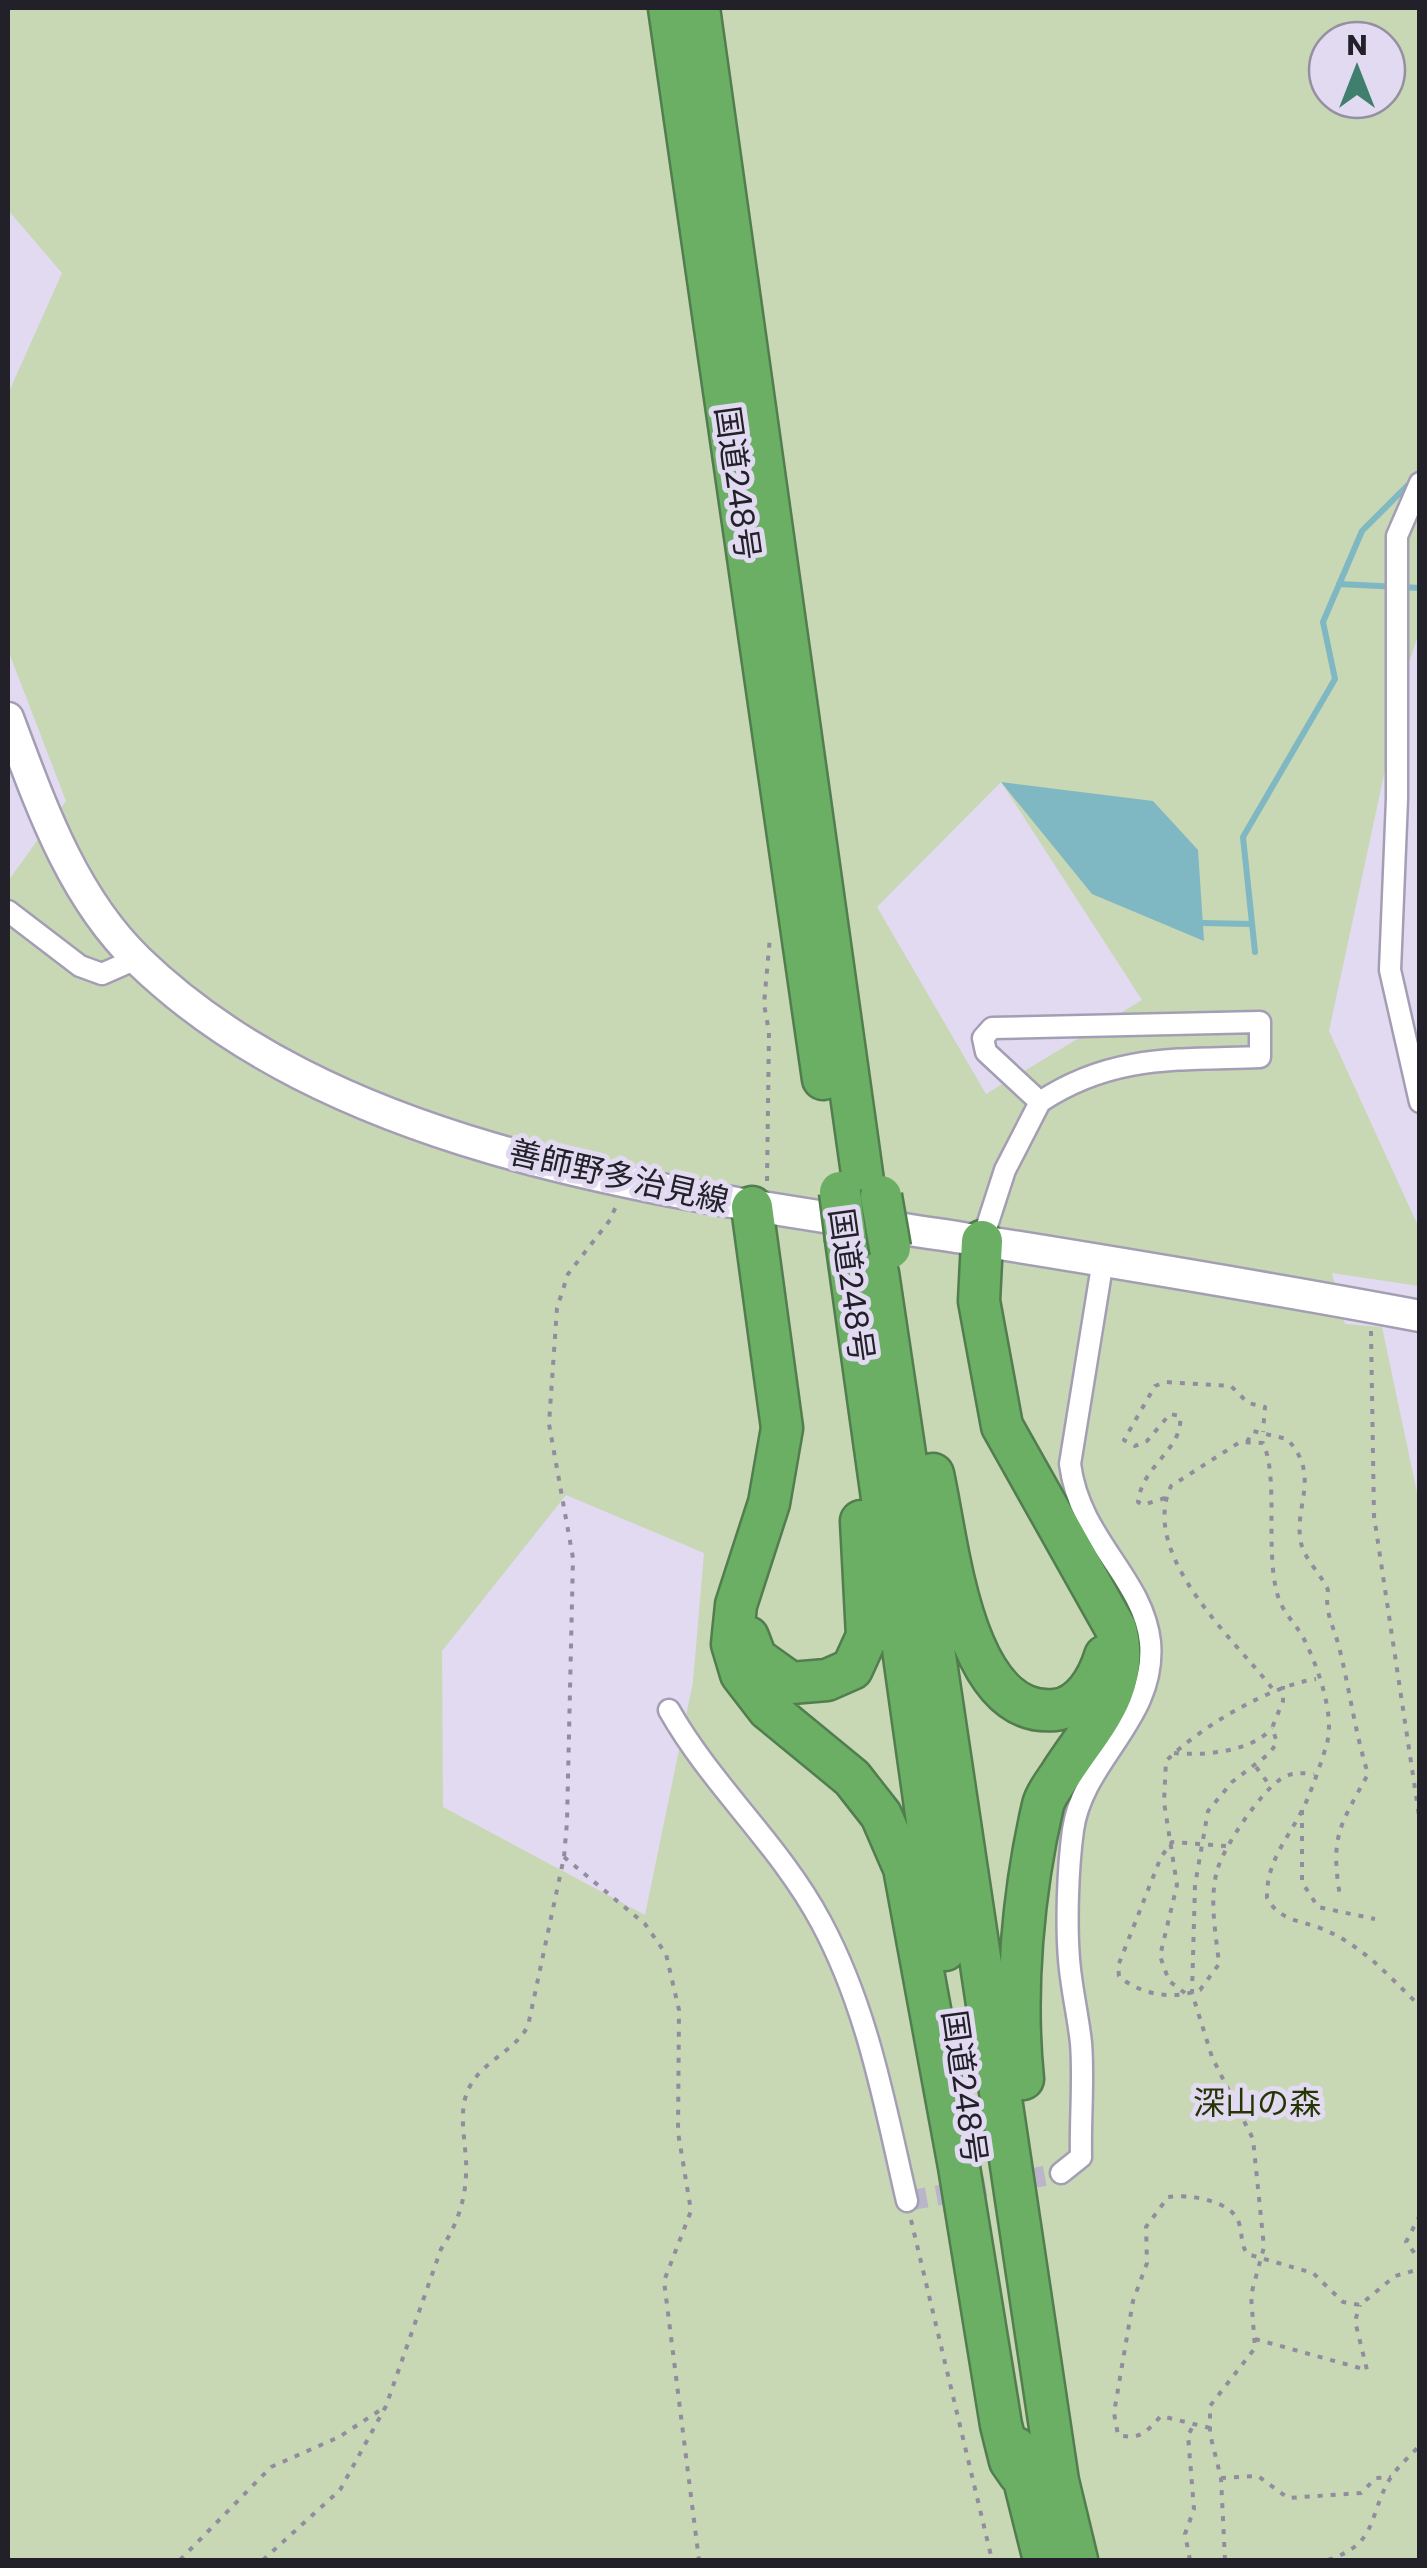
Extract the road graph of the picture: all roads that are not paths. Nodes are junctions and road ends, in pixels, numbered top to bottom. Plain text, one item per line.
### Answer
1 (669, 8) edge
2 (700, 8) edge
3 (1420, 482) edge
4 (8, 718) edge
5 (8, 911) edge
6 (136, 959) junction
7 (1040, 1102) junction
8 (1420, 1102) edge
9 (862, 1194) junction
10 (760, 1196) junction
11 (982, 1242) junction
12 (865, 1247) junction
13 (1103, 1260) junction
14 (1420, 1316) edge
15 (736, 1604) junction
16 (1104, 1612) junction
17 (669, 1710) dead end
18 (1061, 2173) dead end
19 (907, 2201) road end
20 (1019, 2474) junction
21 (1058, 2481) junction
22 (1044, 2560) edge
23 (1076, 2560) edge

1 - 9 highway, 国道248号
2 - 9 highway, 国道248号
3 - 8 street
4 - 6 main road, 善師野多治見線
5 - 6 street
6 - 10 main road, 善師野多治見線
7 - 7 street
7 - 11 street
9 - 12 highway, 国道248号, bridge
10 - 11 main road, 善師野多治見線
10 - 15 highway
11 - 13 main road, 善師野多治見線
11 - 16 highway
12 - 15 highway
12 - 16 highway
12 - 20 highway, 国道248号
12 - 21 highway, 国道248号
13 - 14 main road, 善師野多治見線
13 - 18 street
15 - 20 highway
16 - 21 highway
17 - 19 street
20 - 22 highway, 国道248号
21 - 23 highway, 国道248号

